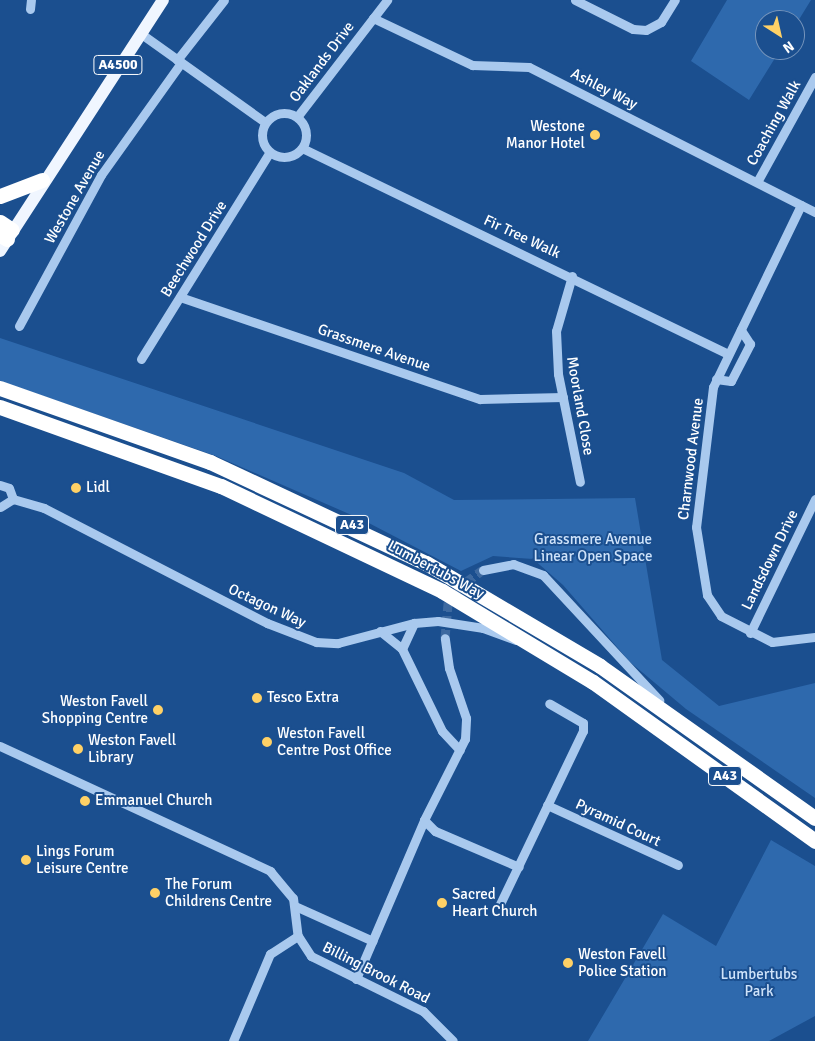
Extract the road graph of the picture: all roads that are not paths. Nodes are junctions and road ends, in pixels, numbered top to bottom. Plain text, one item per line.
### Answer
1 (163, 0) edge
2 (224, 0) edge
3 (387, 0) edge
4 (575, 0) edge
5 (675, 0) edge
6 (373, 18) junction
7 (140, 33) junction
8 (179, 61) junction
9 (815, 77) edge
10 (297, 117) junction
11 (265, 122) junction
12 (302, 148) junction
13 (269, 153) junction
14 (42, 180) junction
15 (757, 182) junction
16 (0, 196) edge
17 (801, 206) junction
18 (815, 212) edge
19 (4, 236) edge
20 (572, 276) junction
21 (180, 297) junction
22 (19, 326) dead end
23 (741, 330) junction
24 (728, 354) junction
25 (141, 359) dead end
26 (716, 379) junction
27 (0, 388) edge
28 (562, 397) junction
29 (0, 407) edge
30 (580, 482) dead end
31 (0, 485) edge
32 (13, 498) junction
33 (815, 499) edge
34 (0, 507) edge
35 (483, 570) tunnel mouth
36 (414, 623) junction
37 (380, 631) junction
38 (750, 633) junction
39 (815, 637) edge
40 (445, 638) tunnel mouth
41 (526, 641) junction
42 (402, 649) junction
43 (550, 703) dead end
44 (676, 717) junction
45 (0, 746) edge
46 (460, 750) junction
47 (547, 805) junction
48 (815, 818) edge
49 (424, 820) junction
50 (815, 841) edge
51 (678, 865) dead end
52 (519, 867) junction
53 (500, 904) dead end
54 (295, 906) junction
55 (298, 936) junction
56 (373, 941) junction
57 (356, 979) junction
58 (233, 1041) edge
59 (453, 1041) edge

1 - 7 main road, A4500
2 - 8 street, Westone Avenue
3 - 6 street, Oaklands Drive
4 - 5 street
6 - 10 street, Oaklands Drive
6 - 15 street, Ashley Way
7 - 8 street
7 - 14 main road, A4500
8 - 11 street
8 - 22 street, Westone Avenue
9 - 15 street, Coaching Walk
10 - 11 street
10 - 12 street
11 - 13 street
12 - 13 street
12 - 20 street, Fir Tree Walk
13 - 21 street, Beechwood Drive
14 - 16 highway
14 - 19 main road, A4500
15 - 17 street, Ashley Way
17 - 18 street, Ashley Way
17 - 23 street, Charnwood Avenue
20 - 24 street, Fir Tree Walk
20 - 28 street, Moorland Close
21 - 25 street, Beechwood Drive
21 - 28 street, Grassmere Avenue
23 - 24 street, Charnwood Avenue
23 - 26 street, Charnwood Avenue
24 - 26 street, Charnwood Avenue
26 - 38 street, Charnwood Avenue
27 - 44 highway, Lumbertubs Way / A43
28 - 30 street, Moorland Close
29 - 41 highway, Lumbertubs Way / A43
31 - 32 street
32 - 34 street
32 - 37 street, Octagon Way
33 - 38 street, Landsdown Drive
35 - 44 street
36 - 37 street, Octagon Way
36 - 41 street, Octagon Way
36 - 42 street
37 - 42 street
38 - 39 street, Charnwood Avenue
40 - 46 street
41 - 50 highway, Lumbertubs Way / A43
42 - 46 street
43 - 47 street
44 - 48 highway, Lumbertubs Way / A43
45 - 54 street, Billing Brook Road
46 - 49 street
47 - 51 street, Pyramid Court
47 - 52 street
49 - 52 street
49 - 56 street
52 - 53 street
54 - 55 street, Billing Brook Road
54 - 56 street
55 - 57 street, Billing Brook Road
55 - 58 street
56 - 57 street
57 - 59 street, Billing Brook Road

